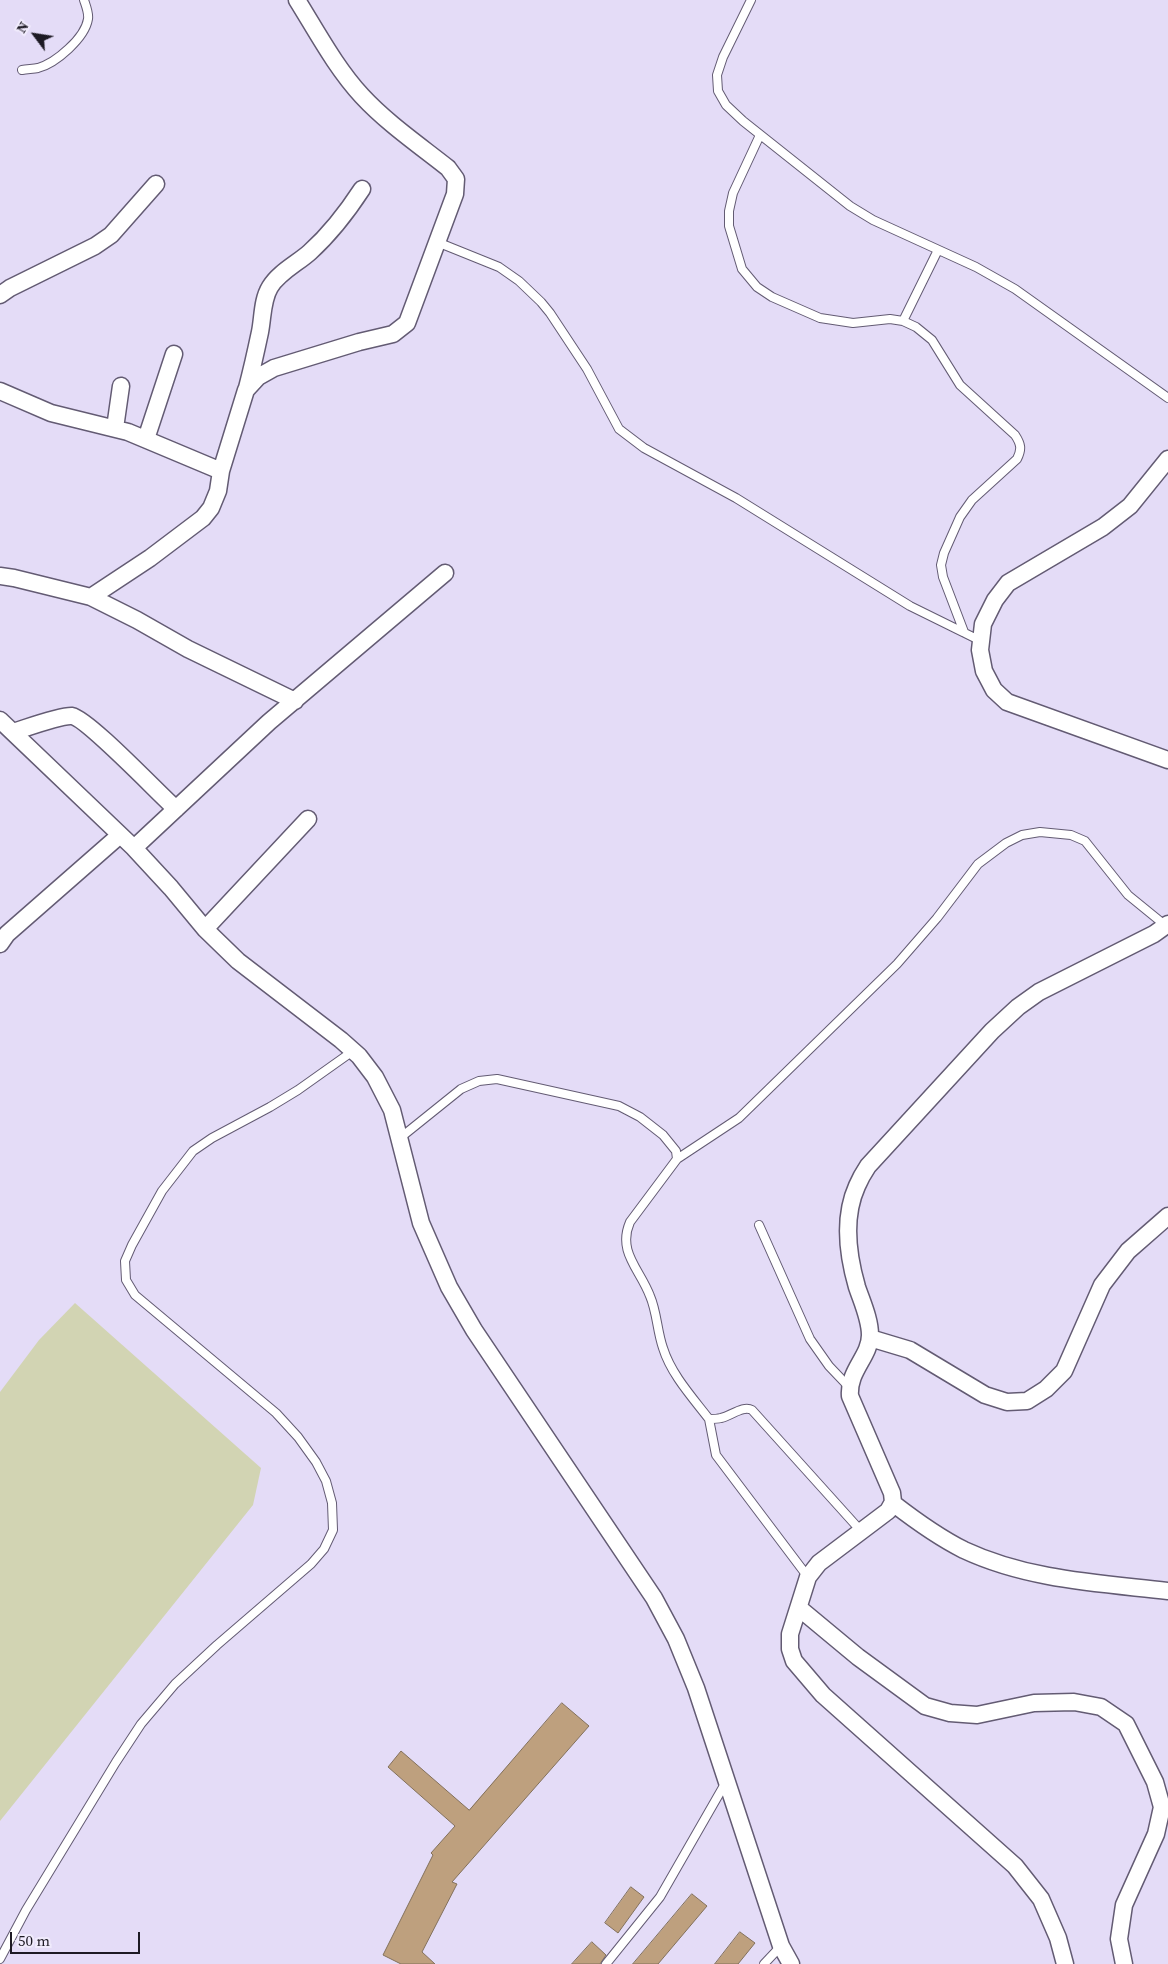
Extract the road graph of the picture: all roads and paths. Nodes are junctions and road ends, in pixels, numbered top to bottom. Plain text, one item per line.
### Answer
1 (84, 0) edge
2 (297, 0) edge
3 (751, 0) edge
4 (22, 70) dead end
5 (760, 135) junction
6 (156, 184) dead end
7 (362, 189) dead end
8 (438, 242) junction
9 (938, 250) junction
10 (0, 295) edge
11 (903, 321) junction
12 (174, 354) dead end
13 (121, 386) dead end
14 (246, 390) junction
15 (0, 391) edge
16 (1168, 398) edge
17 (115, 428) junction
18 (146, 439) junction
19 (1168, 459) edge
20 (221, 471) junction
21 (445, 573) dead end
22 (0, 576) edge
23 (91, 597) junction
24 (964, 632) junction
25 (982, 641) junction
26 (295, 701) junction
27 (0, 720) edge
28 (13, 732) junction
29 (1168, 760) edge
30 (176, 809) junction
31 (308, 819) dead end
32 (120, 834) junction
33 (134, 848) junction
34 (1167, 925) edge
35 (205, 929) junction
36 (0, 944) edge
37 (353, 1051) junction
38 (398, 1139) junction
39 (677, 1159) junction
40 (1168, 1216) edge
41 (759, 1225) dead end
42 (870, 1338) junction
43 (849, 1387) junction
44 (708, 1419) junction
45 (888, 1511) junction
46 (861, 1531) junction
47 (808, 1577) junction
48 (1168, 1591) edge
49 (799, 1608) junction
50 (727, 1780) junction
51 (781, 1946) junction
52 (0, 1959) edge
53 (606, 1964) edge
54 (764, 1964) edge
55 (790, 1964) edge
56 (1065, 1964) edge
57 (1124, 1964) edge

1 - 4 lane
2 - 8 street
3 - 5 lane
5 - 9 lane
5 - 11 lane
6 - 10 street
7 - 14 street
8 - 14 street
8 - 24 lane
9 - 11 lane
9 - 16 lane
11 - 24 lane
12 - 18 street
13 - 17 street
14 - 20 street
15 - 17 street
17 - 18 street
18 - 20 street
19 - 25 street
20 - 23 street
21 - 26 street
22 - 23 street
23 - 26 street
24 - 25 lane
25 - 29 street
26 - 30 street
27 - 28 street
28 - 30 street
28 - 32 street
30 - 33 street
31 - 35 street
32 - 33 street
32 - 36 street
33 - 35 street
34 - 39 lane
34 - 42 street
35 - 37 street
37 - 38 street
37 - 52 lane
38 - 39 lane
38 - 50 street
39 - 44 lane
40 - 42 street
41 - 43 lane
42 - 43 street
43 - 45 street
44 - 46 lane
44 - 47 lane
45 - 46 street
45 - 48 street
46 - 47 street
47 - 49 street
49 - 56 street
49 - 57 street
50 - 51 street
50 - 53 lane
51 - 54 lane
51 - 55 street

